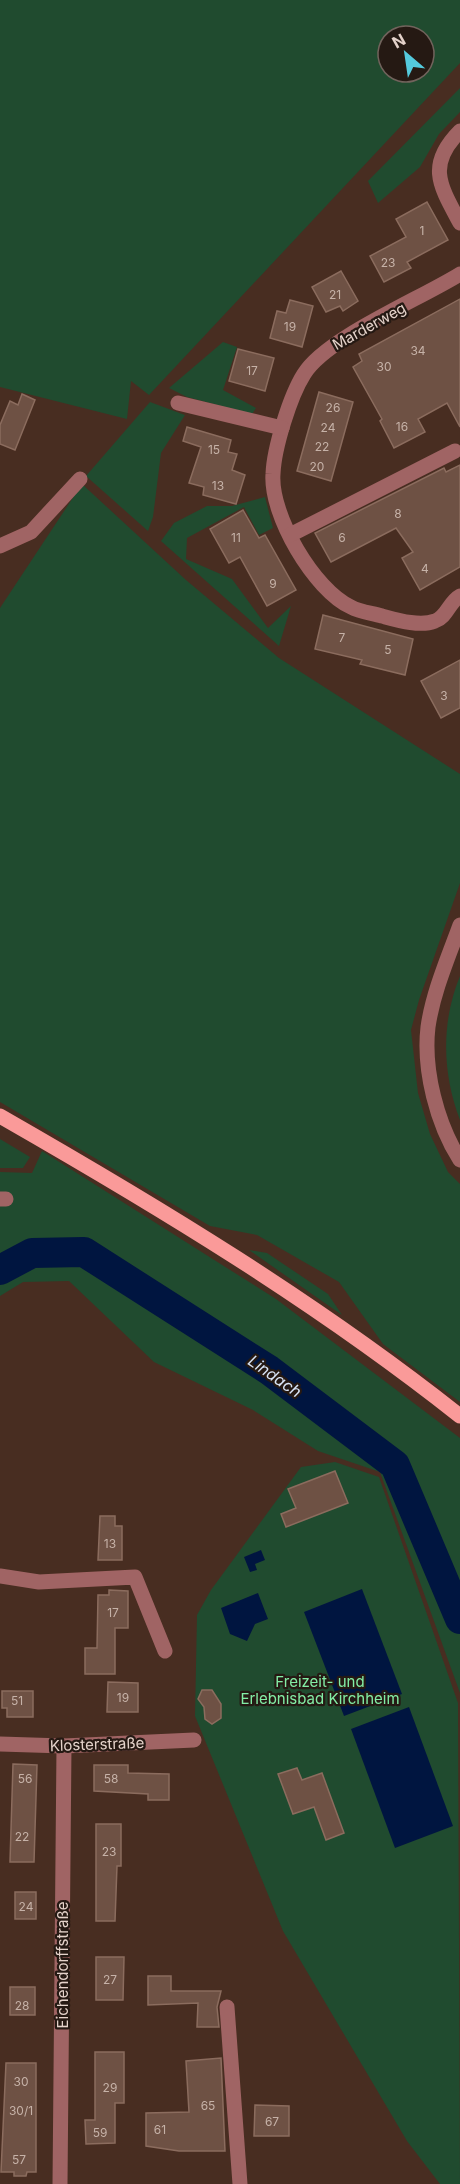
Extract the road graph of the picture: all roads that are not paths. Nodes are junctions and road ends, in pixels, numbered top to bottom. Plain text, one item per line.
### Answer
1 (460, 131) edge
2 (460, 223) edge
3 (460, 274) edge
4 (178, 403) dead end
5 (282, 428) junction
6 (455, 450) dead end
7 (81, 479) dead end
8 (290, 535) junction
9 (0, 546) edge
10 (460, 596) edge
11 (460, 925) edge
12 (0, 1116) edge
13 (460, 1160) edge
14 (460, 1416) edge
15 (0, 1576) edge
16 (165, 1651) dead end
17 (194, 1740) dead end
18 (0, 1744) edge
19 (64, 1746) junction
20 (227, 2007) dead end
21 (60, 2184) edge
22 (240, 2184) edge

1 - 2 street
3 - 5 street, Marderweg
4 - 5 street
5 - 8 street, Marderweg
6 - 8 street
7 - 9 street
8 - 10 street, Marderweg
11 - 13 street
12 - 14 main road
15 - 16 street
17 - 19 street, Klosterstraße
18 - 19 street, Klosterstraße
19 - 21 street, Eichendorffstraße
20 - 22 street

